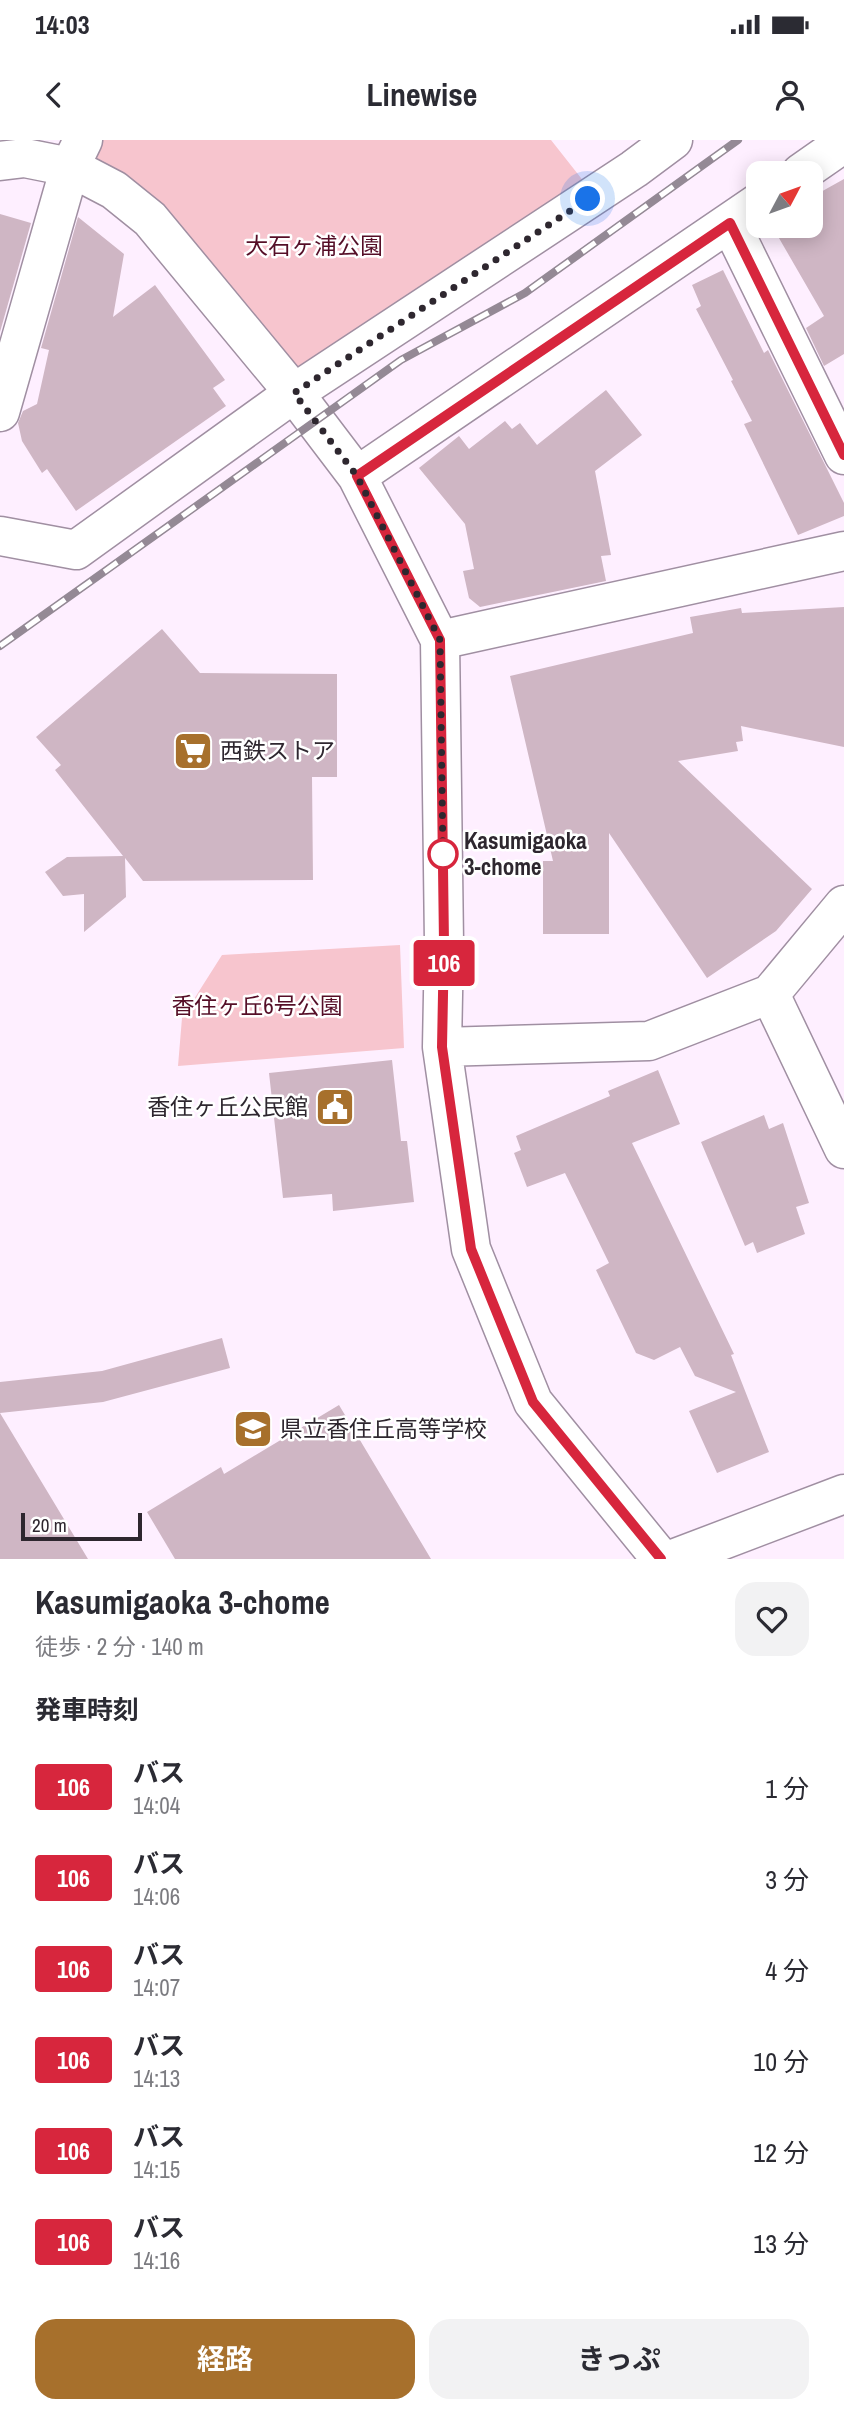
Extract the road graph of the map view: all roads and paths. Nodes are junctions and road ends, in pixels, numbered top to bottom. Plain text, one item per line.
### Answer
1 (673, 140) edge
2 (844, 143) edge
3 (77, 154) edge
4 (0, 160) edge
5 (818, 161) edge
6 (744, 213) edge
7 (294, 393) junction
8 (0, 412) edge
9 (844, 455) edge
10 (357, 476) junction
11 (0, 536) edge
12 (844, 551) edge
13 (440, 640) junction
14 (844, 905) edge
15 (770, 994) junction
16 (442, 1047) junction
17 (844, 1149) edge
18 (844, 1494) edge
19 (661, 1559) edge
20 (673, 1559) edge

1 - 7 street
2 - 5 street
3 - 4 street
3 - 7 street
3 - 8 street
6 - 9 street
6 - 10 street
7 - 10 street
7 - 11 street
10 - 13 street
12 - 13 street
13 - 16 street
14 - 15 street
15 - 16 street
15 - 17 street
16 - 19 street
18 - 20 street

